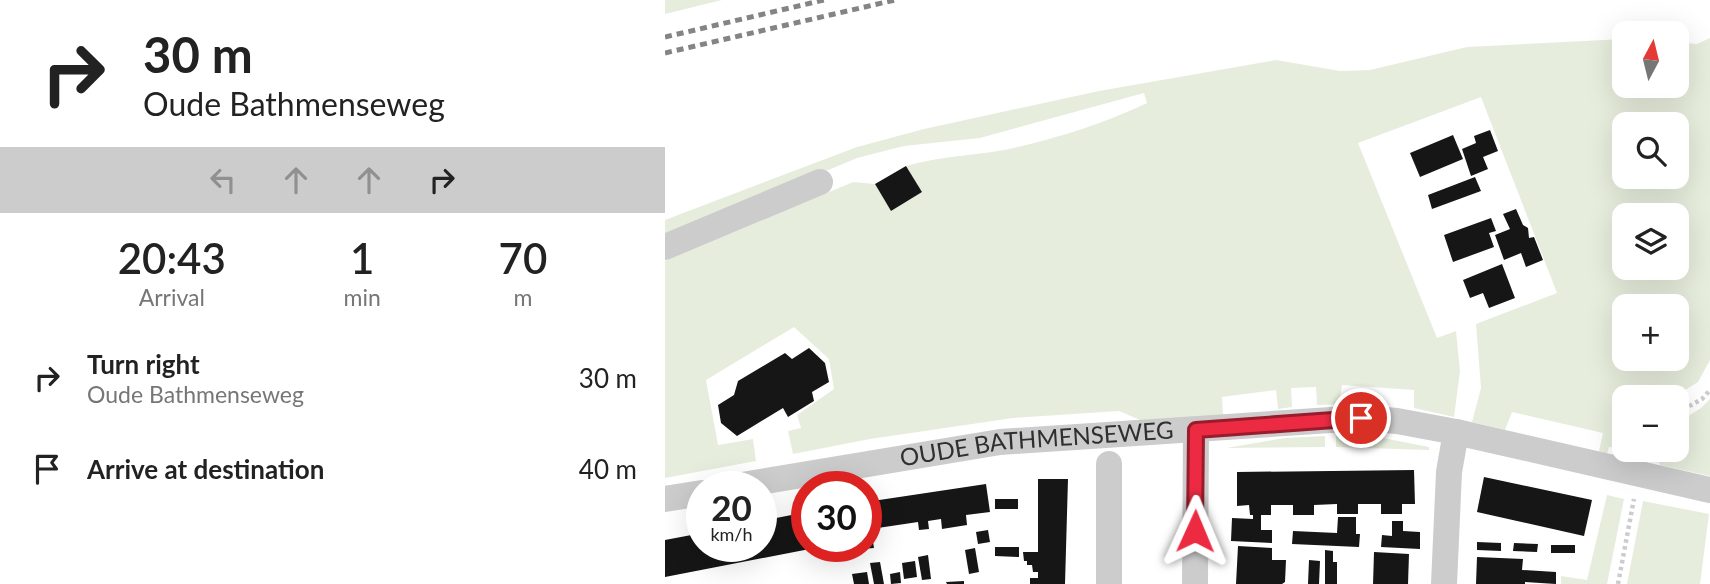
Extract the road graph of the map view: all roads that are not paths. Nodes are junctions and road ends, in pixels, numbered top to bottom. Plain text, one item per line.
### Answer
1 (820, 182) dead end
2 (665, 247) edge
3 (1196, 430) junction
4 (1456, 432) junction
5 (1109, 464) dead end
6 (777, 479) edge
7 (1710, 490) edge
8 (686, 496) edge
9 (665, 499) edge
10 (1109, 584) edge
11 (1195, 584) edge
12 (1444, 584) edge

1 - 2 street
3 - 4 street, OUDE BATHMENSEWEG
3 - 6 street, OUDE BATHMENSEWEG
3 - 11 street
4 - 7 street, OUDE BATHMENSEWEG
4 - 12 street
5 - 10 street
8 - 9 street

